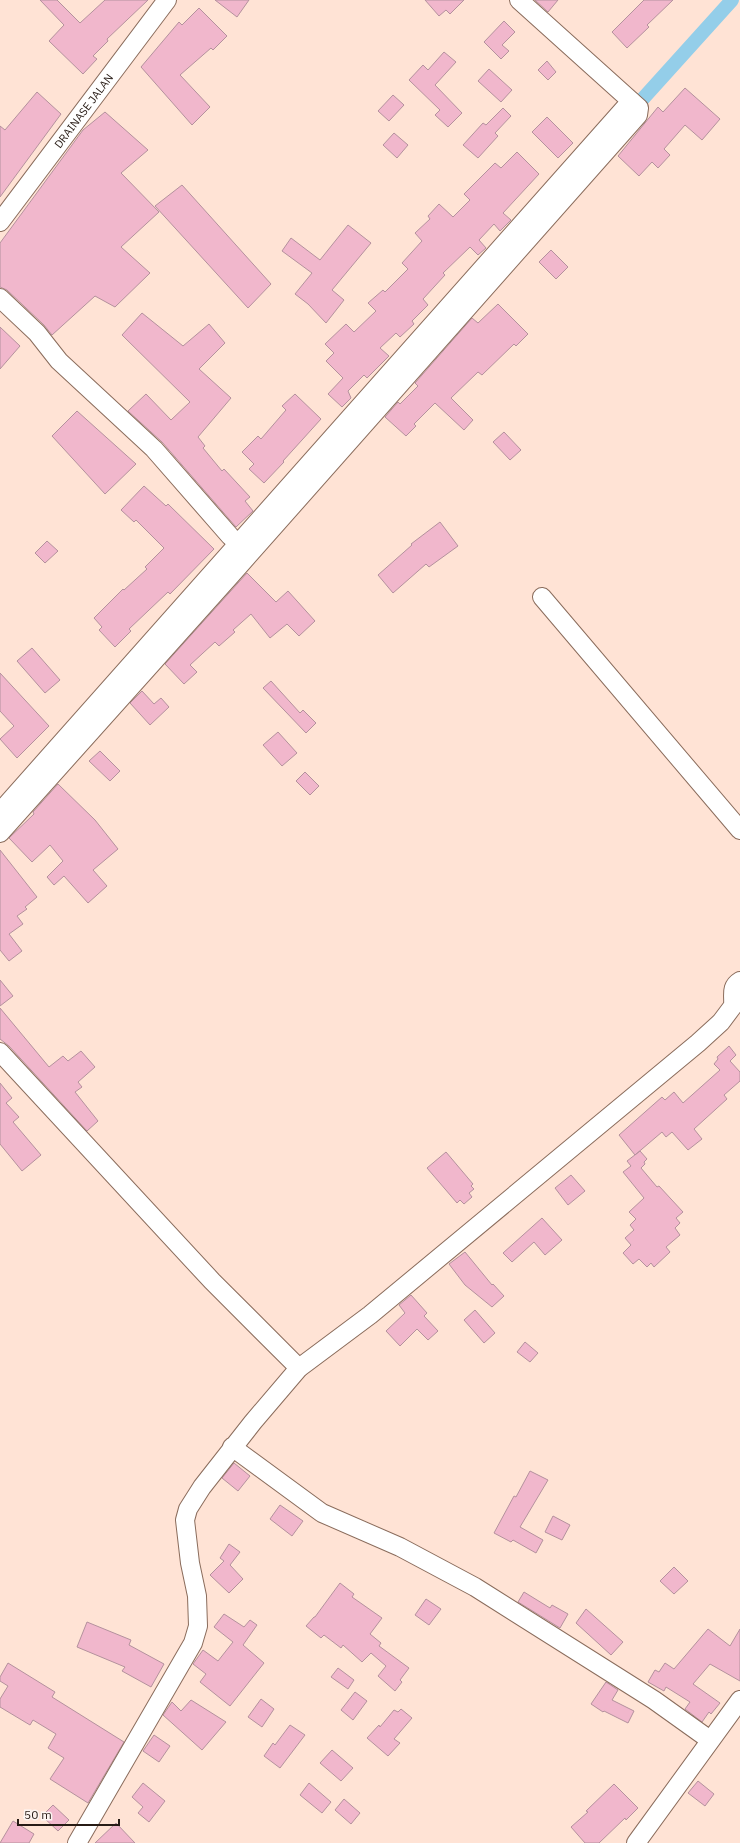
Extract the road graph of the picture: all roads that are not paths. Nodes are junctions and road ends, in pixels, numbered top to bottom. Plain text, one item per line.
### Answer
1 (167, 0) edge
2 (519, 0) edge
3 (0, 222) edge
4 (0, 298) edge
5 (244, 549) junction
6 (542, 597) dead end
7 (0, 812) edge
8 (740, 830) edge
9 (0, 833) edge
10 (740, 981) edge
11 (0, 1052) edge
12 (299, 1368) junction
13 (232, 1447) junction
14 (740, 1700) edge
15 (710, 1740) junction
16 (77, 1843) edge
17 (636, 1843) edge

1 - 3 street, DRAINASE JALAN
2 - 5 street
4 - 5 street
5 - 7 street
5 - 9 street
6 - 8 street
10 - 12 street
11 - 12 street
12 - 13 street
13 - 15 street
13 - 16 street
14 - 15 street
15 - 17 street

